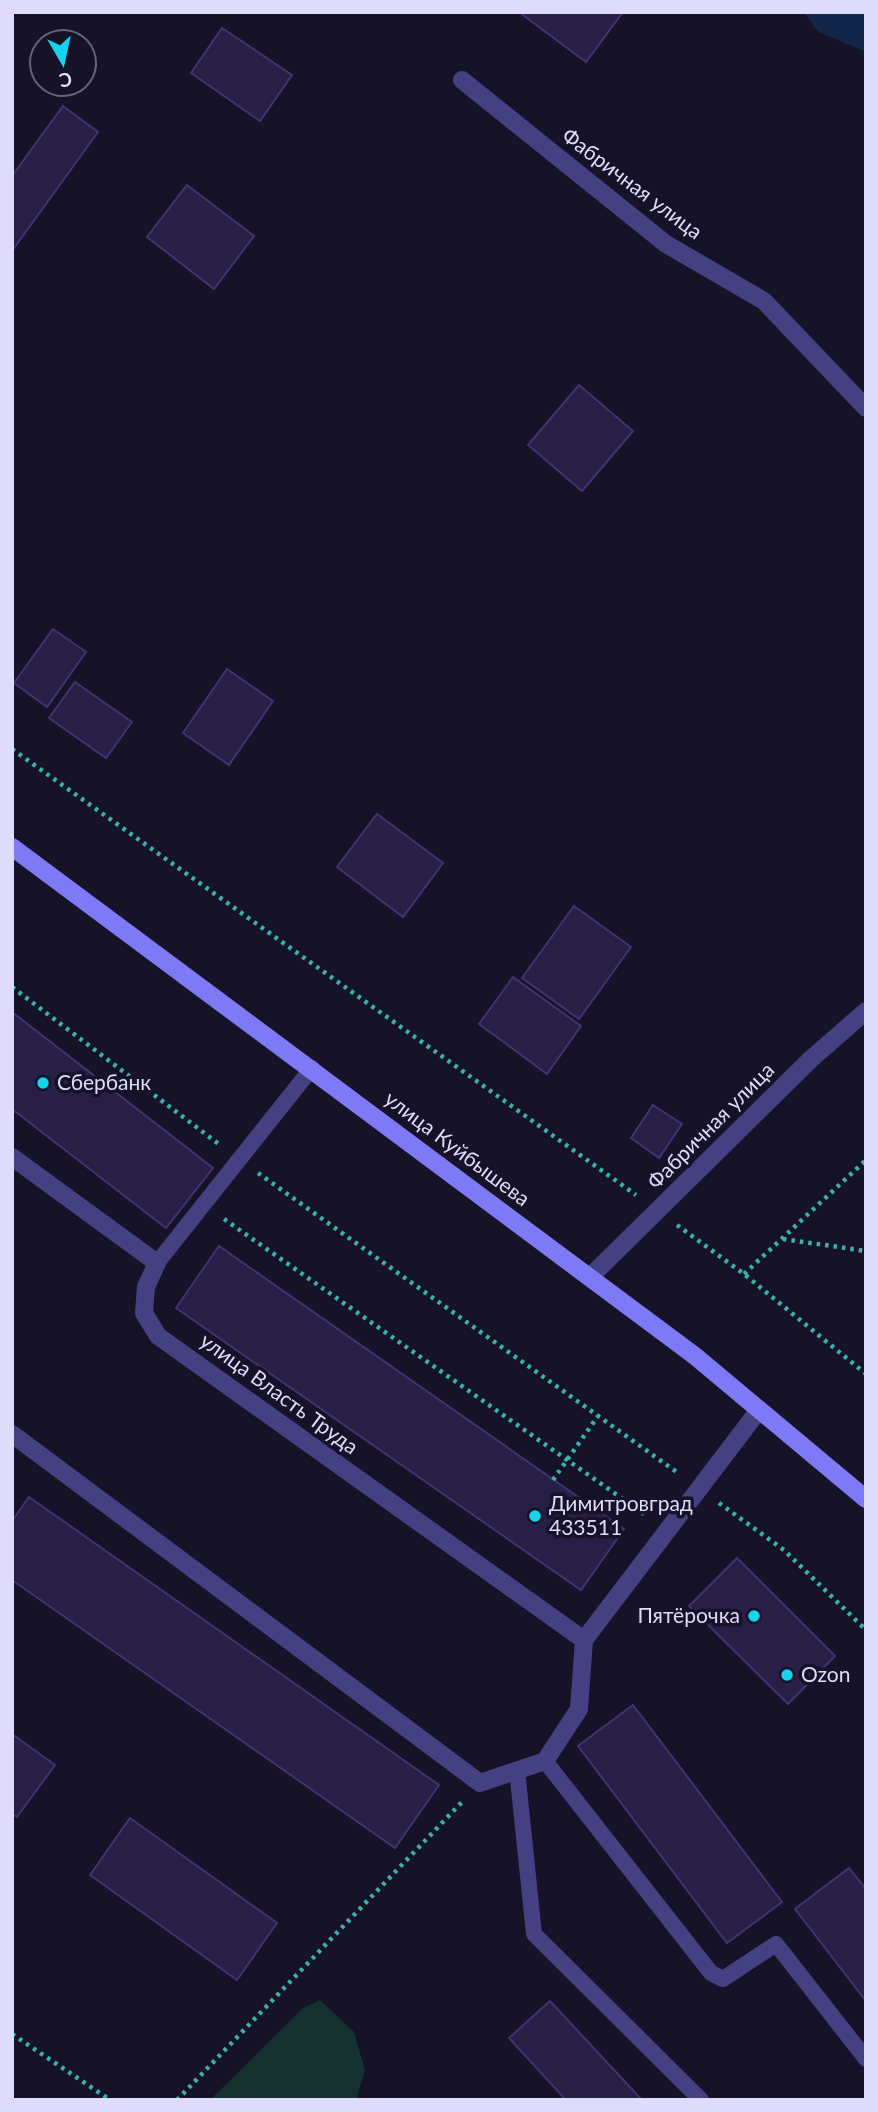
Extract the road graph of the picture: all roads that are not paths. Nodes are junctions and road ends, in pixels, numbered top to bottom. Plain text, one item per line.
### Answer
1 (462, 80) dead end
2 (866, 408) edge
3 (12, 847) edge
4 (866, 1011) edge
5 (312, 1068) junction
6 (12, 1157) edge
7 (157, 1263) junction
8 (590, 1277) junction
9 (759, 1410) junction
10 (12, 1434) edge
11 (866, 1499) edge
12 (584, 1640) junction
13 (545, 1761) junction
14 (517, 1770) junction
15 (866, 2059) edge
16 (701, 2100) edge

1 - 2 street, Фабричная улица
3 - 5 main road, улица Куйбышева
4 - 8 street, Фабричная улица
5 - 7 lane
5 - 8 main road, улица Куйбышева
6 - 7 street
7 - 12 street, улица Власть Труда
8 - 9 main road, улица Куйбышева
9 - 11 main road, улица Куйбышева
9 - 12 street
10 - 14 street
12 - 13 street
13 - 14 street
13 - 15 lane
14 - 16 lane

